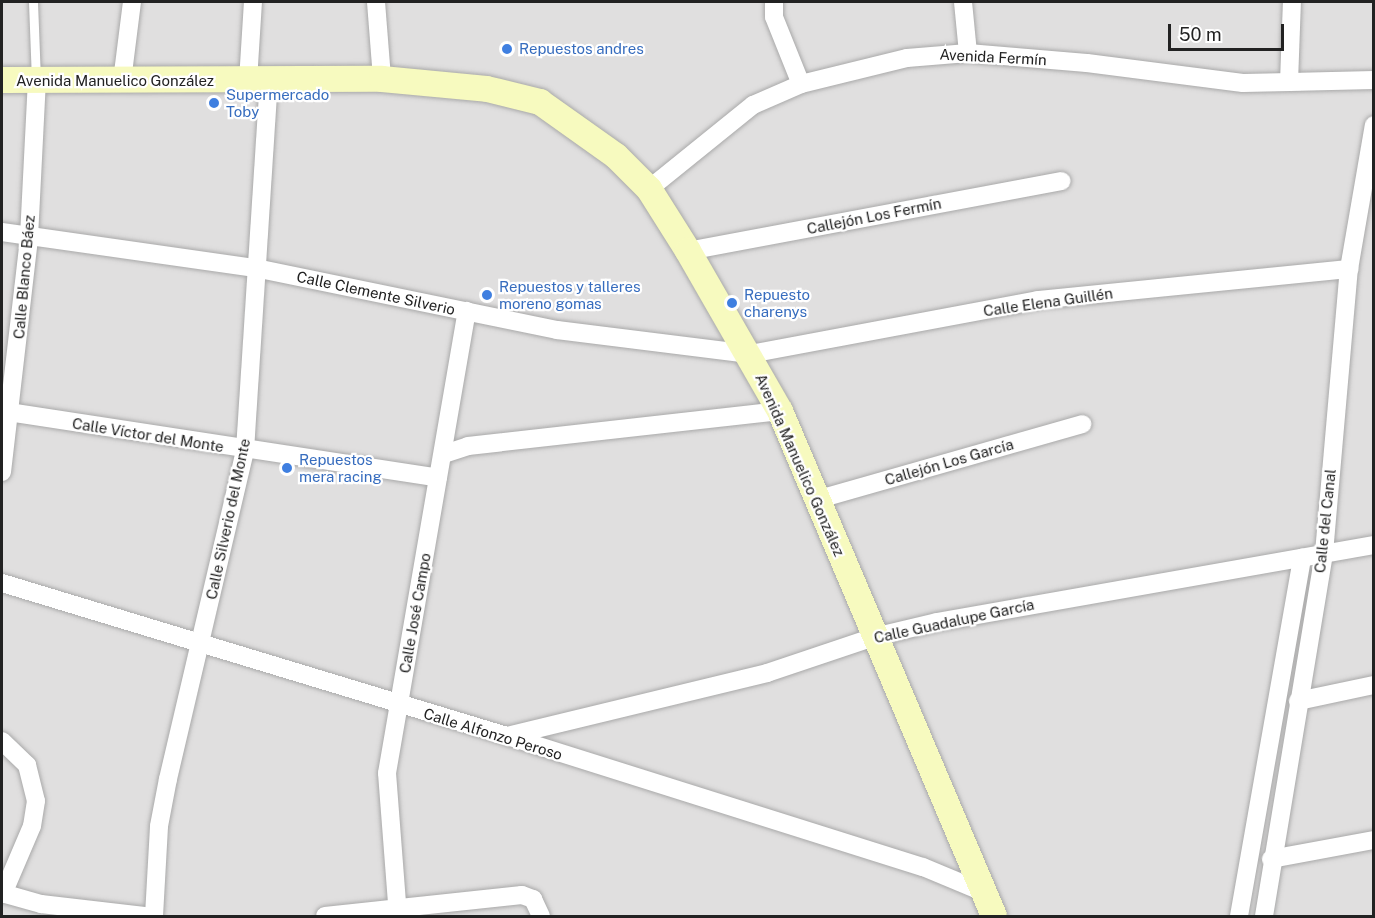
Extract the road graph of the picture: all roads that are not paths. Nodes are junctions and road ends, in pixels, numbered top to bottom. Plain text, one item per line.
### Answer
1 (33, 2) edge
2 (132, 2) edge
3 (253, 2) edge
4 (376, 2) edge
5 (774, 2) edge
6 (963, 2) edge
7 (1292, 2) edge
8 (968, 53) junction
9 (382, 79) junction
10 (1374, 80) edge
11 (2, 81) edge
12 (36, 81) junction
13 (122, 81) junction
14 (258, 81) junction
15 (1289, 82) junction
16 (801, 84) junction
17 (1374, 125) edge
18 (1060, 181) dead end
19 (649, 189) junction
20 (2, 232) edge
21 (29, 237) junction
22 (688, 251) junction
23 (255, 268) junction
24 (1349, 269) junction
25 (467, 311) junction
26 (750, 354) junction
27 (780, 411) junction
28 (6, 412) edge
29 (1082, 424) dead end
30 (245, 450) junction
31 (444, 454) junction
32 (2, 472) edge
33 (438, 478) junction
34 (816, 500) junction
35 (1374, 544) edge
36 (1324, 553) junction
37 (1302, 557) junction
38 (2, 583) edge
39 (874, 637) junction
40 (202, 644) junction
41 (1374, 685) edge
42 (1298, 700) junction
43 (400, 705) junction
44 (507, 736) junction
45 (2, 741) edge
46 (1374, 840) edge
47 (1271, 859) junction
48 (982, 892) junction
49 (2, 893) edge
50 (398, 912) edge
51 (144, 916) edge
52 (154, 916) edge
53 (325, 916) edge
54 (542, 916) edge
55 (994, 916) edge
56 (1239, 916) edge
57 (1264, 916) edge

1 - 12 lane
2 - 13 street
3 - 14 street, Calle Silverio del Monte
4 - 9 street
5 - 16 street
6 - 8 street
7 - 15 street
8 - 15 street, Avenida Fermín
8 - 16 street, Avenida Fermín
9 - 14 street, Avenida Manuelico González
9 - 19 street, Avenida Manuelico González
10 - 15 street, Avenida Fermín
11 - 12 street, Avenida Manuelico González
12 - 13 street, Avenida Manuelico González
12 - 21 street, Calle Blanco Báez
13 - 14 street, Avenida Manuelico González
14 - 23 street, Calle Silverio del Monte
16 - 19 street, Avenida Fermín
17 - 24 street, Calle del Canal
18 - 22 street, Callejón Los Fermín
19 - 22 street, Avenida Manuelico González
20 - 21 street, Calle Clemente Silverio
21 - 23 street, Calle Clemente Silverio
21 - 28 street, Calle Blanco Báez
22 - 26 street, Avenida Manuelico González
23 - 25 street, Calle Clemente Silverio
23 - 30 street, Calle Silverio del Monte
24 - 26 street, Calle Elena Guillén
24 - 36 street, Calle del Canal
25 - 26 street, Calle Clemente Silverio
25 - 31 street, Calle José Campo
26 - 27 street, Avenida Manuelico González
27 - 31 street
27 - 34 street, Avenida Manuelico González
28 - 30 street, Calle Víctor del Monte
28 - 32 street, Calle Blanco Báez
29 - 34 street, Callejón Los García
30 - 33 street, Calle Víctor del Monte
30 - 40 street, Calle Silverio del Monte
31 - 33 street, Calle José Campo
33 - 43 street, Calle José Campo
34 - 39 street, Avenida Manuelico González
35 - 36 street, Calle Guadalupe García
36 - 37 street, Calle Guadalupe García
36 - 42 street, Calle del Canal
37 - 39 street, Calle Guadalupe García
37 - 56 street
38 - 40 street, Calle Alfonzo Peroso
39 - 44 street, Calle Guadalupe García
39 - 48 street, Avenida Manuelico González
40 - 43 street, Calle Alfonzo Peroso
40 - 52 street, Calle Silverio del Monte
41 - 42 street
42 - 47 street, Calle del Canal
43 - 44 street, Calle Alfonzo Peroso
43 - 50 street, Calle José Campo
44 - 48 street, Calle Alfonzo Peroso
45 - 49 street
46 - 47 street
47 - 57 street, Calle del Canal
48 - 55 street, Avenida Manuelico González
49 - 51 street
50 - 53 street
50 - 54 street

